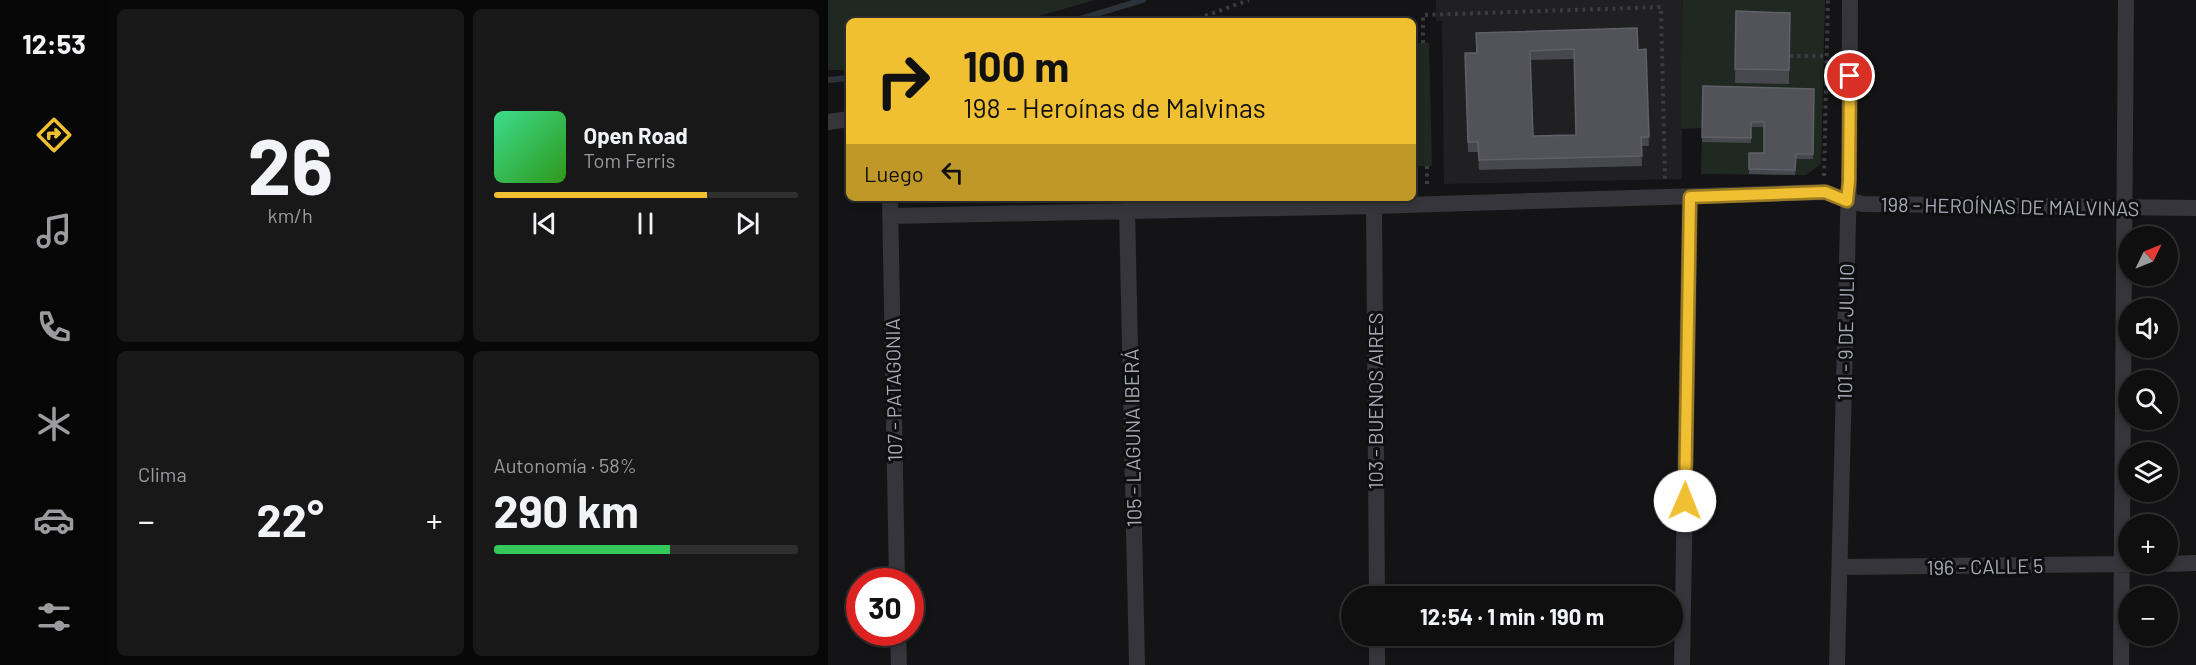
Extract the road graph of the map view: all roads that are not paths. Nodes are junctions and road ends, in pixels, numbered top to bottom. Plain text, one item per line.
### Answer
1 (1850, 0) edge
2 (2126, 0) edge
3 (846, 119) edge
4 (828, 122) edge
5 (1690, 197) junction
6 (890, 201) edge
7 (1847, 201) junction
8 (1374, 206) junction
9 (2125, 208) junction
10 (2196, 208) edge
11 (1127, 210) junction
12 (890, 216) junction
13 (2126, 514) edge
14 (2196, 563) edge
15 (2118, 564) edge
16 (2178, 564) edge
17 (1840, 567) junction
18 (897, 568) edge
19 (2126, 574) edge
20 (1377, 586) edge
21 (898, 646) edge
22 (1377, 646) edge
23 (898, 665) edge
24 (1137, 665) edge
25 (1377, 665) edge
26 (1682, 665) edge
27 (1837, 665) edge
28 (2121, 665) edge

1 - 7 street, 101 - 9 DE JULIO
2 - 9 street
3 - 4 street
5 - 7 street, 198 - HEROÍNAS DE MALVINAS
5 - 8 street, 198 - HEROÍNAS DE MALVINAS
5 - 26 street
6 - 12 street, 107 - PATAGONIA
7 - 9 street, 198 - HEROÍNAS DE MALVINAS
7 - 17 street, 101 - 9 DE JULIO
8 - 11 street, 198 - HEROÍNAS DE MALVINAS
8 - 20 street, 103 - BUENOS AIRES
9 - 10 street, 198 - HEROÍNAS DE MALVINAS
9 - 13 street
11 - 12 street, 198 - HEROÍNAS DE MALVINAS
11 - 24 street, 105 - LAGUNA IBERÁ
12 - 18 street, 107 - PATAGONIA
14 - 16 street
15 - 17 street, 196 - CALLE 5
17 - 27 street, 101 - 9 DE JULIO
19 - 28 street
21 - 23 street
22 - 25 street

